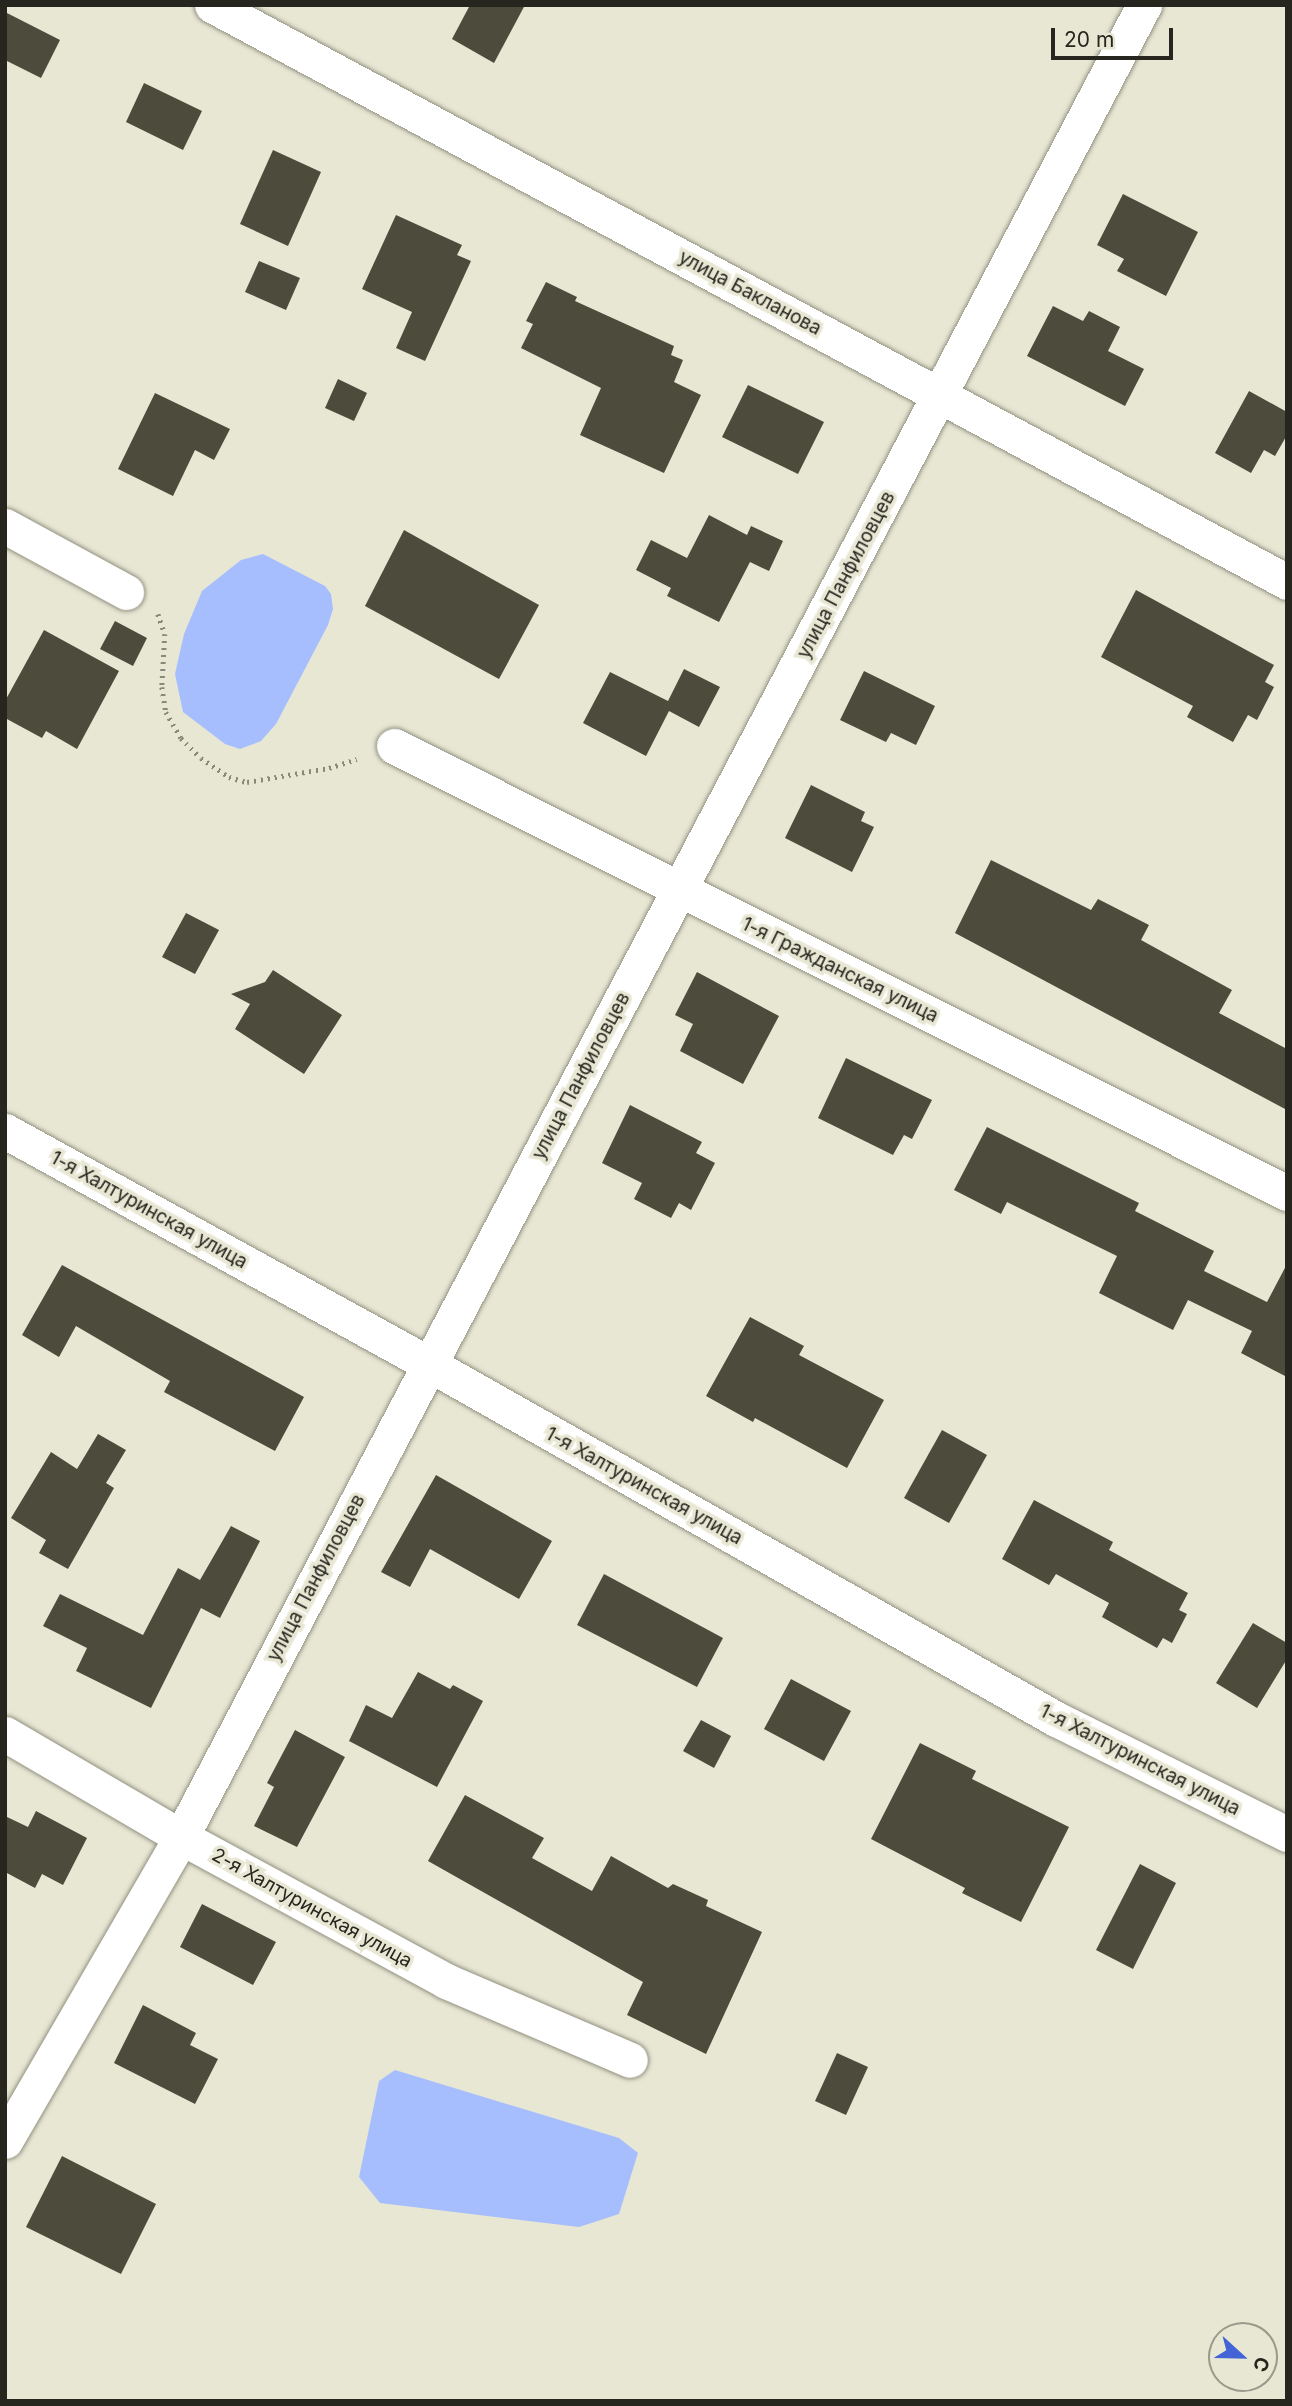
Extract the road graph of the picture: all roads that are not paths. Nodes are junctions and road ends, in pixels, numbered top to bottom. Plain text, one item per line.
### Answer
1 (212, 5) edge
2 (1144, 5) edge
3 (942, 395) junction
4 (5, 526) edge
5 (1287, 582) edge
6 (126, 592) road end
7 (394, 746) road end
8 (680, 890) junction
9 (5, 1131) edge
10 (1287, 1193) edge
11 (429, 1364) junction
12 (5, 1734) edge
13 (1287, 1834) edge
14 (181, 1837) junction
15 (630, 2060) dead end
16 (5, 2141) edge

1 - 3 street, улица Бакланова
2 - 3 street, улица Панфиловцев
3 - 5 street, улица Бакланова
3 - 8 street, улица Панфиловцев
4 - 6 street
7 - 8 street, 1-я Гражданская улица
8 - 10 street, 1-я Гражданская улица
8 - 11 street, улица Панфиловцев
9 - 11 street, 1-я Халтуринская улица
11 - 13 street, 1-я Халтуринская улица
11 - 14 street, улица Панфиловцев
12 - 14 street, 2-я Халтуринская улица
14 - 15 street, 2-я Халтуринская улица
14 - 16 street, улица Панфиловцев

